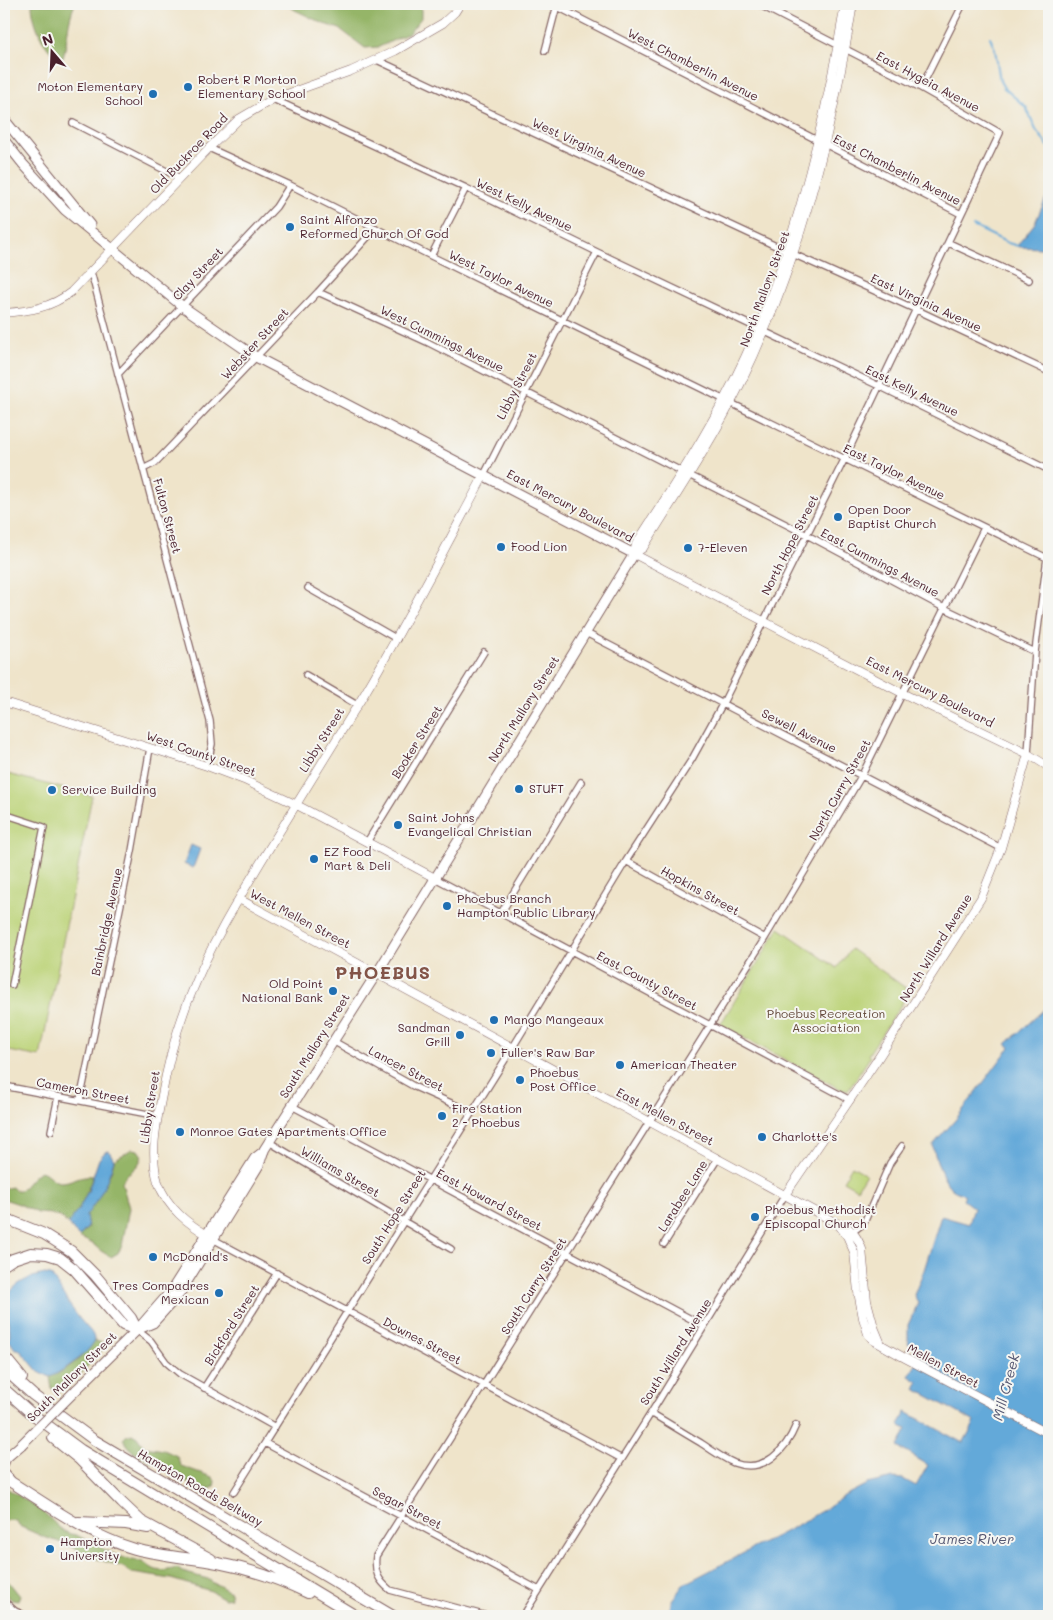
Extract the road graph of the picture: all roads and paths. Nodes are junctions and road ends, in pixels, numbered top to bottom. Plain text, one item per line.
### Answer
1 (460, 4) edge
2 (758, 4) edge
3 (845, 4) edge
4 (853, 4) edge
5 (962, 4) edge
6 (555, 5) edge
7 (838, 45) junction
8 (845, 49) junction
9 (545, 51) dead end
10 (376, 60) junction
11 (921, 88) junction
12 (273, 99) junction
13 (4, 119) edge
14 (73, 123) dead end
15 (1000, 133) joint
16 (4, 140) edge
17 (821, 142) junction
18 (209, 148) junction
19 (180, 178) junction
20 (290, 185) junction
21 (466, 188) junction
22 (961, 214) junction
23 (376, 228) junction
24 (100, 237) junction
25 (949, 243) junction
26 (113, 249) junction
27 (597, 252) junction
28 (790, 253) junction
29 (431, 256) junction
30 (91, 272) junction
31 (1029, 280) dead end
32 (318, 292) junction
33 (182, 306) junction
34 (917, 310) junction
35 (4, 313) edge
36 (563, 320) junction
37 (761, 330) junction
38 (256, 357) junction
39 (1049, 372) edge
40 (118, 374) junction
41 (879, 386) junction
42 (526, 392) junction
43 (728, 401) junction
44 (845, 458) junction
45 (143, 469) junction
46 (1049, 470) edge
47 (685, 474) junction
48 (484, 475) junction
49 (984, 528) junction
50 (807, 535) junction
51 (634, 554) junction
52 (1048, 558) edge
53 (308, 588) dead end
54 (944, 608) junction
55 (764, 620) junction
56 (586, 633) junction
57 (397, 639) junction
58 (484, 652) dead end
59 (1035, 652) junction
60 (306, 675) dead end
61 (902, 693) junction
62 (4, 702) edge
63 (723, 703) junction
64 (357, 705) junction
65 (150, 748) junction
66 (1028, 754) junction
67 (207, 766) junction
68 (1049, 767) edge
69 (862, 775) junction
70 (582, 782) dead end
71 (296, 804) junction
72 (4, 814) edge
73 (367, 842) junction
74 (1001, 848) junction
75 (626, 861) junction
76 (435, 878) junction
77 (239, 899) junction
78 (501, 913) junction
79 (765, 938) junction
80 (571, 951) junction
81 (377, 973) junction
82 (12, 985) dead end
83 (709, 1026) junction
84 (333, 1041) junction
85 (513, 1047) junction
86 (4, 1086) edge
87 (58, 1096) junction
88 (80, 1100) junction
89 (850, 1100) junction
90 (292, 1106) junction
91 (471, 1112) junction
92 (158, 1116) junction
93 (649, 1121) junction
94 (51, 1131) dead end
95 (267, 1146) junction
96 (902, 1146) dead end
97 (718, 1158) junction
98 (429, 1179) junction
99 (786, 1195) junction
100 (4, 1218) edge
101 (403, 1221) junction
102 (850, 1234) junction
103 (210, 1237) junction
104 (664, 1244) dead end
105 (451, 1249) dead end
106 (566, 1253) junction
107 (4, 1265) edge
108 (277, 1273) junction
109 (347, 1312) junction
110 (704, 1326) junction
111 (137, 1330) junction
112 (4, 1356) edge
113 (4, 1369) edge
114 (484, 1385) junction
115 (204, 1388) junction
116 (4, 1389) edge
117 (4, 1395) edge
118 (651, 1413) junction
119 (796, 1425) dead end
120 (275, 1427) junction
121 (1049, 1434) edge
122 (266, 1443) junction
123 (622, 1459) junction
124 (127, 1460) junction
125 (4, 1463) edge
126 (4, 1474) edge
127 (234, 1492) dead end
128 (402, 1516) junction
129 (74, 1522) junction
130 (154, 1529) junction
131 (218, 1563) junction
132 (539, 1590) junction
133 (4, 1601) edge
134 (353, 1614) edge
135 (26, 1616) edge
136 (393, 1616) edge
137 (487, 1616) edge
138 (523, 1616) edge

1 - 10 main road, Old Buckroe Road
2 - 7 street, East Hygeia Avenue
3 - 7 main road, North Mallory Street
4 - 8 main road, North Mallory Street
5 - 11 street
6 - 9 street
6 - 17 street, West Chamberlin Avenue
7 - 8 street, East Hygeia Avenue
7 - 17 main road, North Mallory Street
8 - 11 street, East Hygeia Avenue
8 - 17 main road, North Mallory Street
10 - 12 main road, Old Buckroe Road
10 - 28 street, West Virginia Avenue
11 - 15 street, East Hygeia Avenue
12 - 18 main road, Old Buckroe Road
12 - 21 street, West Kelly Avenue
13 - 24 main road, East Mercury Boulevard
14 - 19 street
15 - 22 street, North Hope Street
16 - 24 main road, East Mercury Boulevard
17 - 22 street, East Chamberlin Avenue
17 - 28 main road, North Mallory Street
18 - 19 main road, Old Buckroe Road
18 - 20 street, West Taylor Avenue
19 - 26 main road, Old Buckroe Road
20 - 23 street, West Taylor Avenue
20 - 33 street, Clay Street
21 - 27 street, West Kelly Avenue
21 - 29 street
22 - 25 street, North Hope Street
23 - 29 street, West Taylor Avenue
23 - 32 street, Webster Street
24 - 26 main road, East Mercury Boulevard
25 - 31 street
25 - 34 street, North Hope Street
26 - 30 main road, Old Buckroe Road
26 - 33 main road, East Mercury Boulevard
27 - 36 street, Libby Street
27 - 37 street, West Kelly Avenue
28 - 34 street, East Virginia Avenue
28 - 37 main road, North Mallory Street
29 - 36 street, West Taylor Avenue
30 - 35 main road, Old Buckroe Road
30 - 40 street, Fulton Street
32 - 38 street, Webster Street
32 - 42 street, West Cummings Avenue
33 - 38 main road, East Mercury Boulevard
33 - 40 street, Clay Street
34 - 39 street, East Virginia Avenue
34 - 41 street, North Hope Street
36 - 42 street, Libby Street
36 - 43 street, West Taylor Avenue
37 - 41 street, East Kelly Avenue
37 - 43 main road, North Mallory Street
38 - 45 street, Webster Street
38 - 48 main road, East Mercury Boulevard
40 - 45 street, Fulton Street
41 - 44 street, North Hope Street
41 - 46 street, East Kelly Avenue
42 - 47 street, West Cummings Avenue
42 - 48 street, Libby Street
43 - 44 street, East Taylor Avenue
43 - 47 main road, North Mallory Street
44 - 49 street, East Taylor Avenue
44 - 50 street, North Hope Street
45 - 67 street, Fulton Street
47 - 50 street, East Cummings Avenue
47 - 51 main road, North Mallory Street
48 - 51 main road, East Mercury Boulevard
48 - 57 main road, Libby Street
49 - 52 street, East Taylor Avenue
49 - 54 street, North Curry Street
50 - 54 street, East Cummings Avenue
50 - 55 street, North Hope Street
51 - 55 main road, East Mercury Boulevard
51 - 56 main road, North Mallory Street
52 - 59 street, North Willard Avenue
53 - 57 street
54 - 59 street, East Cummings Avenue
54 - 61 street, North Curry Street
55 - 61 main road, East Mercury Boulevard
55 - 63 street, North Hope Street
56 - 63 street, Sewell Avenue
56 - 76 main road, North Mallory Street
57 - 64 main road, Libby Street
58 - 73 street, Booker Street
59 - 66 street, North Willard Avenue
60 - 64 street
61 - 66 main road, East Mercury Boulevard
61 - 69 street, North Curry Street
62 - 65 main road, West County Street
63 - 69 street, Sewell Avenue
63 - 75 street, North Hope Street
64 - 71 main road, Libby Street
65 - 67 main road, West County Street
65 - 88 street, Bainbridge Avenue
66 - 68 main road, East Mercury Boulevard
66 - 74 main road, North Willard Avenue
67 - 71 main road, West County Street
69 - 74 street, Sewell Avenue
69 - 79 street, North Curry Street
70 - 78 street
71 - 73 main road, West County Street
71 - 77 main road, Libby Street
72 - 82 street
73 - 76 main road, West County Street
74 - 89 main road, North Willard Avenue
75 - 79 street, Hopkins Street
75 - 80 street, North Hope Street
76 - 78 street, East County Street
76 - 81 main road, South Mallory Street
77 - 81 main road, West Mellen Street
77 - 92 main road, Libby Street
78 - 80 street, East County Street
79 - 83 street, North Curry Street
80 - 83 street, East County Street
80 - 85 street, South Hope Street
81 - 84 main road, South Mallory Street
81 - 85 main road, East Mellen Street
83 - 89 street, East County Street
83 - 93 street, South Curry Street
84 - 90 main road, South Mallory Street
84 - 91 street, Lancer Street
85 - 91 street, South Hope Street
85 - 93 main road, East Mellen Street
86 - 87 street, Cameron Street
87 - 88 street, Cameron Street
87 - 94 street
88 - 92 street, Cameron Street
89 - 99 main road, South Willard Avenue
90 - 95 main road, South Mallory Street
90 - 98 street, East Howard Street
91 - 98 street, South Hope Street
92 - 103 main road, Libby Street
93 - 97 main road, East Mellen Street
93 - 106 street, South Curry Street
95 - 101 street, Williams Street
95 - 103 main road, South Mallory Street
96 - 102 street
97 - 99 main road, East Mellen Street
97 - 104 street, Larabee Lane
98 - 101 street, South Hope Street
98 - 106 street, East Howard Street
99 - 102 main road, East Mellen Street
99 - 110 street, South Willard Avenue
100 - 111 highway
101 - 105 street, Williams Street
101 - 109 street, South Hope Street
102 - 121 main road, Mellen Street
103 - 108 street, Downes Street
103 - 111 main road, South Mallory Street
106 - 110 street, East Howard Street
106 - 114 street, South Curry Street
107 - 111 highway
108 - 109 street, Downes Street
108 - 115 street, Bickford Street
109 - 114 street, Downes Street
109 - 120 street, South Hope Street
110 - 118 street, South Willard Avenue
111 - 115 street
111 - 125 main road, South Mallory Street, bridge
112 - 124 highway
113 - 124 highway, Hampton Roads Beltway
114 - 123 street, Downes Street
114 - 128 street, South Curry Street
115 - 120 street
116 - 134 highway
117 - 130 highway
118 - 119 street
118 - 123 street, South Willard Avenue
120 - 122 street, South Hope Street
122 - 127 street, South Hope Street
122 - 128 street, Segar Street
123 - 132 street, South Willard Avenue
124 - 136 highway, Hampton Roads Beltway
126 - 129 highway
128 - 132 street, Segar Street
128 - 137 street, South Curry Street
129 - 130 highway
129 - 131 highway
130 - 131 highway
131 - 134 highway
132 - 138 street, South Willard Avenue
133 - 135 street

